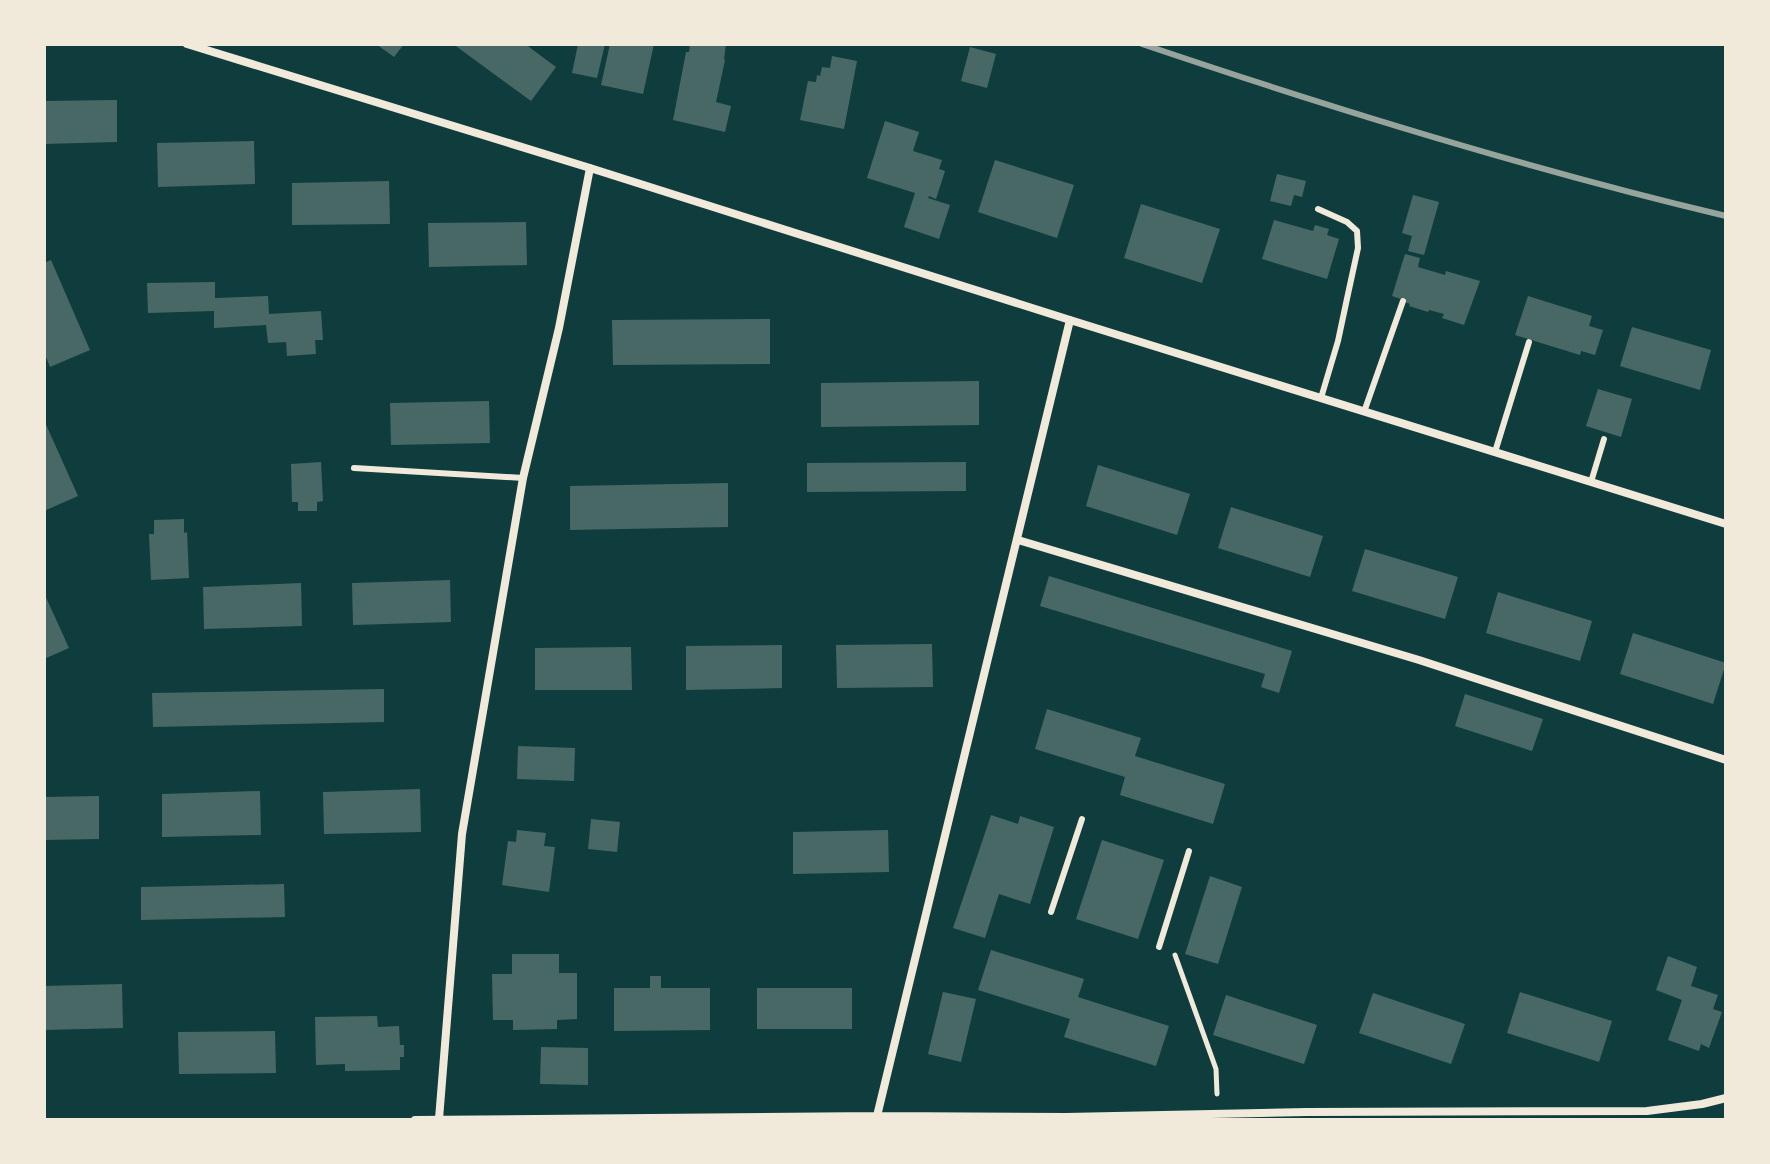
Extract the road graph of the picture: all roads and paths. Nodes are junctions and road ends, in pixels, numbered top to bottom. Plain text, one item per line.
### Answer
1 (187, 44) edge
2 (590, 168) junction
3 (1318, 209) dead end
4 (1403, 301) dead end
5 (1070, 320) junction
6 (1529, 342) dead end
7 (1321, 398) junction
8 (1364, 412) junction
9 (1604, 439) dead end
10 (1495, 452) junction
11 (354, 468) dead end
12 (523, 478) junction
13 (1591, 482) junction
14 (1726, 524) edge
15 (1018, 540) junction
16 (1726, 760) edge
17 (1082, 819) dead end
18 (1189, 851) dead end
19 (1051, 912) dead end
20 (1165, 928) junction
21 (1159, 947) dead end
22 (1726, 1098) edge
23 (1217, 1115) junction
24 (877, 1116) junction
25 (1353, 1116) edge
26 (906, 1118) edge
27 (1184, 1118) edge
28 (439, 1119) edge
29 (636, 1119) edge
30 (415, 1120) edge

1 - 2 street
2 - 5 street
2 - 12 street
3 - 7 lane
4 - 8 lane
5 - 7 street
5 - 15 street
6 - 10 lane
7 - 8 street
8 - 10 street
9 - 13 lane
10 - 13 street
11 - 12 lane
12 - 28 street
13 - 14 street
15 - 16 street
15 - 24 street
17 - 19 lane
18 - 20 lane
20 - 21 lane
20 - 23 path
22 - 25 street
23 - 25 street
23 - 27 street
24 - 26 street
24 - 29 street
26 - 27 street
28 - 29 street
28 - 30 street

